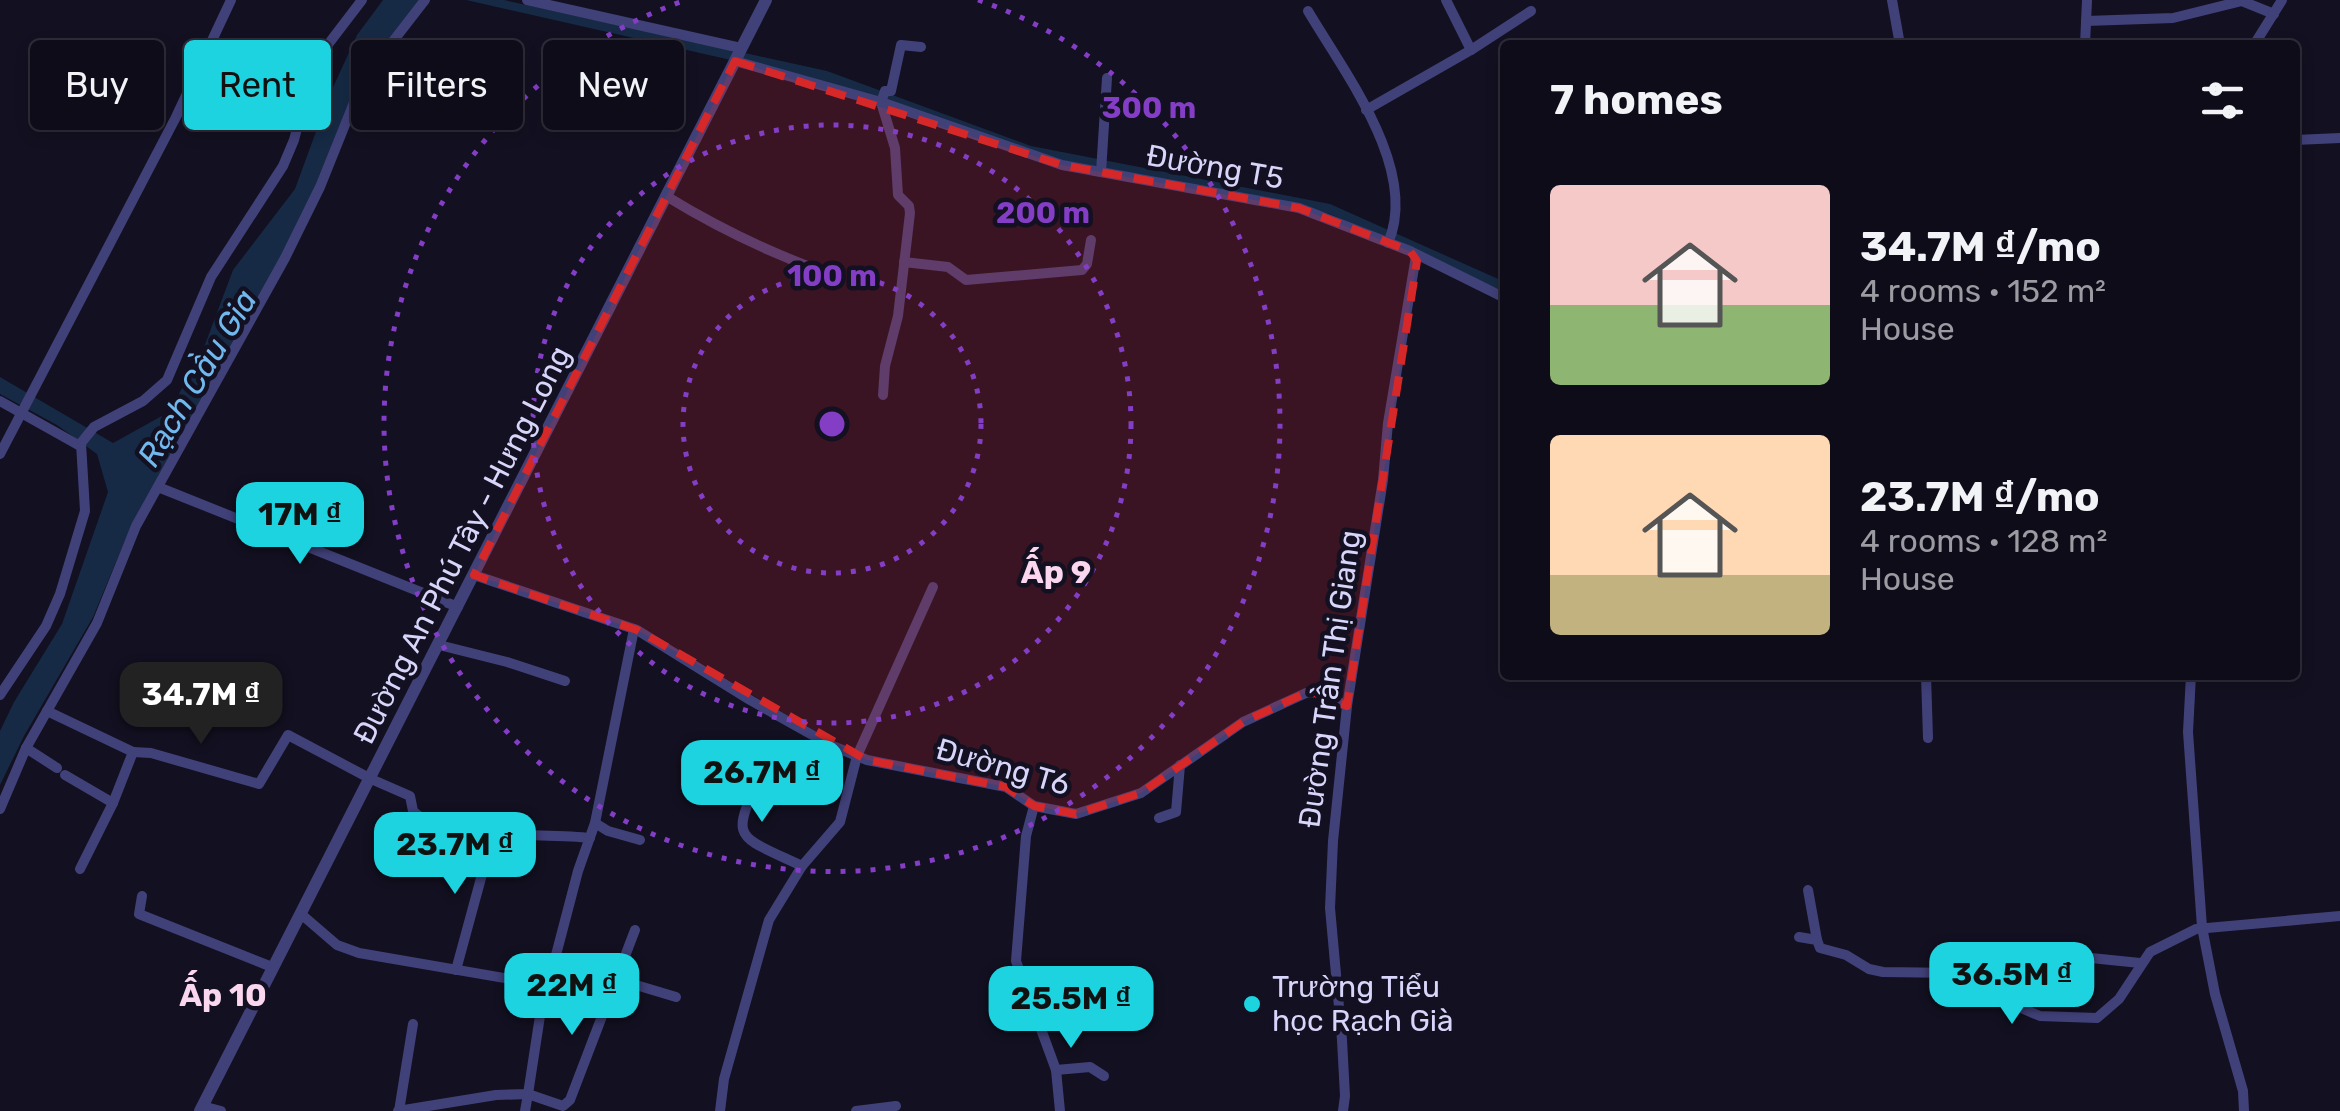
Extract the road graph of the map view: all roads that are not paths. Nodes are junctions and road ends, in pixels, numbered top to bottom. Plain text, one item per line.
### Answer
1 (231, 0) edge
2 (362, 0) edge
3 (425, 0) edge
4 (527, 0) edge
5 (766, 0) edge
6 (1446, 0) edge
7 (1892, 0) edge
8 (2087, 0) edge
9 (2282, 0) edge
10 (1531, 10) dead end
11 (1308, 11) dead end
12 (2274, 14) junction
13 (2086, 21) junction
14 (1899, 40) edge
15 (2085, 40) edge
16 (2257, 40) edge
17 (921, 47) dead end
18 (1472, 50) junction
19 (738, 53) junction
20 (1107, 78) dead end
21 (883, 97) junction
22 (1366, 110) junction
23 (2340, 138) edge
24 (2300, 140) edge
25 (1102, 166) junction
26 (666, 196) junction
27 (1391, 238) junction
28 (1091, 240) dead end
29 (1416, 256) junction
30 (904, 262) junction
31 (818, 270) dead end
32 (1500, 296) edge
33 (883, 395) dead end
34 (0, 401) edge
35 (23, 411) junction
36 (80, 444) junction
37 (0, 454) edge
38 (158, 488) junction
39 (474, 576) junction
40 (933, 587) dead end
41 (458, 607) junction
42 (634, 629) junction
43 (439, 645) junction
44 (1926, 680) edge
45 (2191, 680) edge
46 (565, 681) dead end
47 (0, 695) edge
48 (1348, 706) junction
49 (47, 710) junction
50 (1928, 738) dead end
51 (26, 748) junction
52 (133, 752) junction
53 (857, 756) junction
54 (1180, 765) junction
55 (764, 768) dead end
56 (371, 779) junction
57 (114, 803) junction
58 (1034, 806) junction
59 (0, 809) edge
60 (1160, 818) dead end
61 (595, 823) junction
62 (493, 834) junction
63 (590, 838) junction
64 (640, 840) dead end
65 (802, 866) junction
66 (80, 868) dead end
67 (1808, 890) dead end
68 (142, 896) dead end
69 (301, 914) junction
70 (2340, 916) edge
71 (2202, 927) junction
72 (635, 930) dead end
73 (1798, 937) dead end
74 (1816, 940) junction
75 (2042, 953) dead end
76 (2140, 964) junction
77 (272, 967) junction
78 (456, 970) junction
79 (1092, 973) dead end
80 (616, 979) junction
81 (550, 986) junction
82 (676, 997) dead end
83 (1033, 1002) junction
84 (413, 1024) dead end
85 (1056, 1070) junction
86 (1104, 1076) dead end
87 (528, 1094) junction
88 (459, 1106) edge
89 (896, 1106) dead end
90 (201, 1109) edge
91 (221, 1111) edge
92 (398, 1111) edge
93 (525, 1111) edge
94 (720, 1111) edge
95 (856, 1111) edge
96 (1060, 1111) edge
97 (1343, 1111) edge
98 (2244, 1111) edge

1 - 35 street
2 - 36 street
3 - 38 street
4 - 19 street, Đường T5
5 - 19 street, Đường An Phú Tây - Hưng Long
6 - 18 street
7 - 14 street
8 - 13 street
9 - 12 street
10 - 18 street
11 - 22 street
12 - 13 street
12 - 16 street
13 - 15 street
17 - 21 street
18 - 22 street
19 - 21 street, Đường T5
19 - 26 street, Đường An Phú Tây - Hưng Long
20 - 25 street
21 - 25 street, Đường T5
21 - 30 street
22 - 27 street
23 - 24 street
25 - 27 street, Đường T5
26 - 31 street
26 - 39 street, Đường An Phú Tây - Hưng Long
27 - 29 street, Đường T5
28 - 30 street
29 - 32 street, Đường T5
29 - 48 street, Đường Trần Thị Giang
30 - 33 street
34 - 35 street
35 - 36 street
35 - 37 street
36 - 47 street
38 - 41 street
38 - 49 street
39 - 41 street, Đường An Phú Tây - Hưng Long
39 - 42 street, Đường T6
40 - 53 street
41 - 43 street, Đường An Phú Tây - Hưng Long
42 - 53 street, Đường T6
42 - 61 street
43 - 46 street
43 - 56 street, Đường An Phú Tây - Hưng Long
44 - 50 street
45 - 71 street
48 - 54 street, Đường T6
48 - 97 street, Đường Trần Thị Giang
49 - 51 street
49 - 52 street
51 - 57 street
51 - 59 street
52 - 56 street
52 - 57 street
53 - 58 street, Đường T6
53 - 65 street
54 - 58 street, Đường T6
54 - 60 street
55 - 65 street
56 - 62 street
56 - 69 street, Đường An Phú Tây - Hưng Long
57 - 66 street
58 - 83 street
61 - 63 street
61 - 64 street
62 - 63 street
62 - 78 street
63 - 81 street
65 - 94 street
67 - 74 street
68 - 77 street
69 - 77 street, Đường An Phú Tây - Hưng Long
69 - 78 street
70 - 71 street
71 - 76 street
71 - 98 street
72 - 80 street
73 - 74 street
74 - 76 street
75 - 76 street
77 - 90 street, Đường An Phú Tây - Hưng Long
78 - 81 street
79 - 83 street
80 - 82 street
80 - 87 street
81 - 87 street
83 - 85 street
84 - 92 street
85 - 86 street
85 - 96 street
87 - 88 street
87 - 93 street
88 - 92 street
89 - 95 street
90 - 91 street

